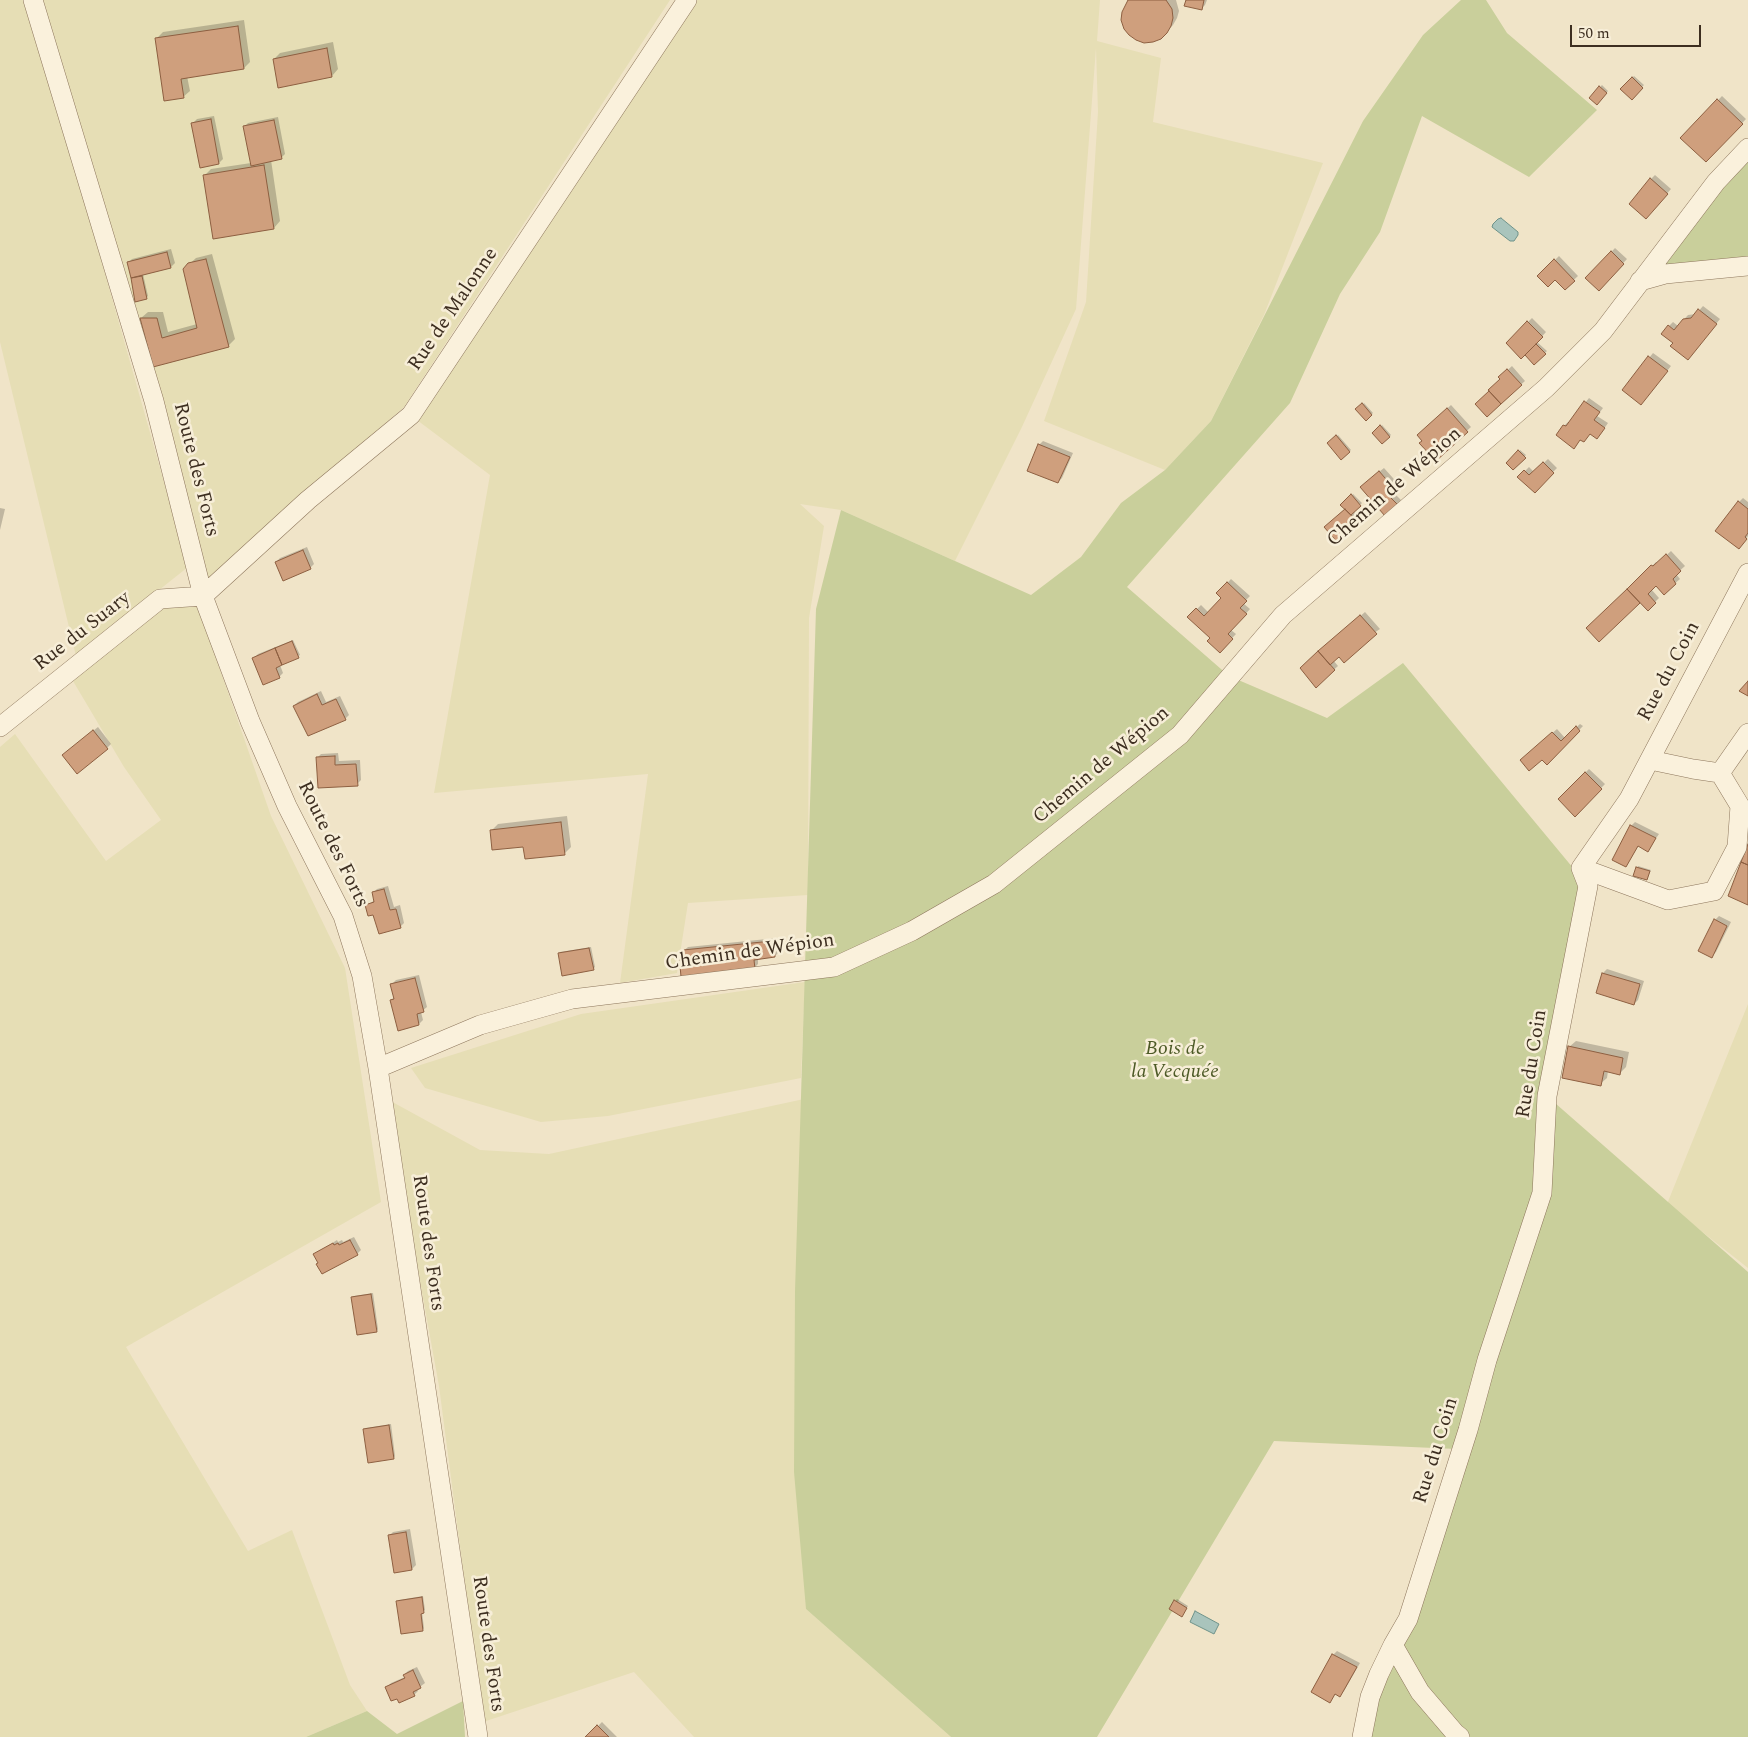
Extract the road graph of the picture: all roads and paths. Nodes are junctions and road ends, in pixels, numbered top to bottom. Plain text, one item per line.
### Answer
1 (33, 0) edge
2 (687, 0) edge
3 (1748, 148) edge
4 (1748, 266) edge
5 (1640, 281) junction
6 (1748, 573) edge
7 (203, 596) junction
8 (0, 727) edge
9 (1748, 733) edge
10 (1650, 760) junction
11 (1720, 773) junction
12 (1581, 868) junction
13 (378, 1068) junction
14 (1393, 1645) junction
15 (478, 1737) edge
16 (1362, 1737) edge
17 (1460, 1737) edge

1 - 7 street, Route des Forts
2 - 7 street, Rue de Malonne
3 - 5 street, Chemin de Wépion
4 - 5 street
5 - 13 street, Chemin de Wépion
6 - 10 street, Rue du Coin
7 - 8 street, Rue du Suary
7 - 13 street, Route des Forts
9 - 11 street
10 - 11 street
10 - 12 street, Rue du Coin
11 - 12 street
12 - 14 street, Rue du Coin
13 - 15 street, Route des Forts
14 - 16 street, Rue du Coin
14 - 17 street

